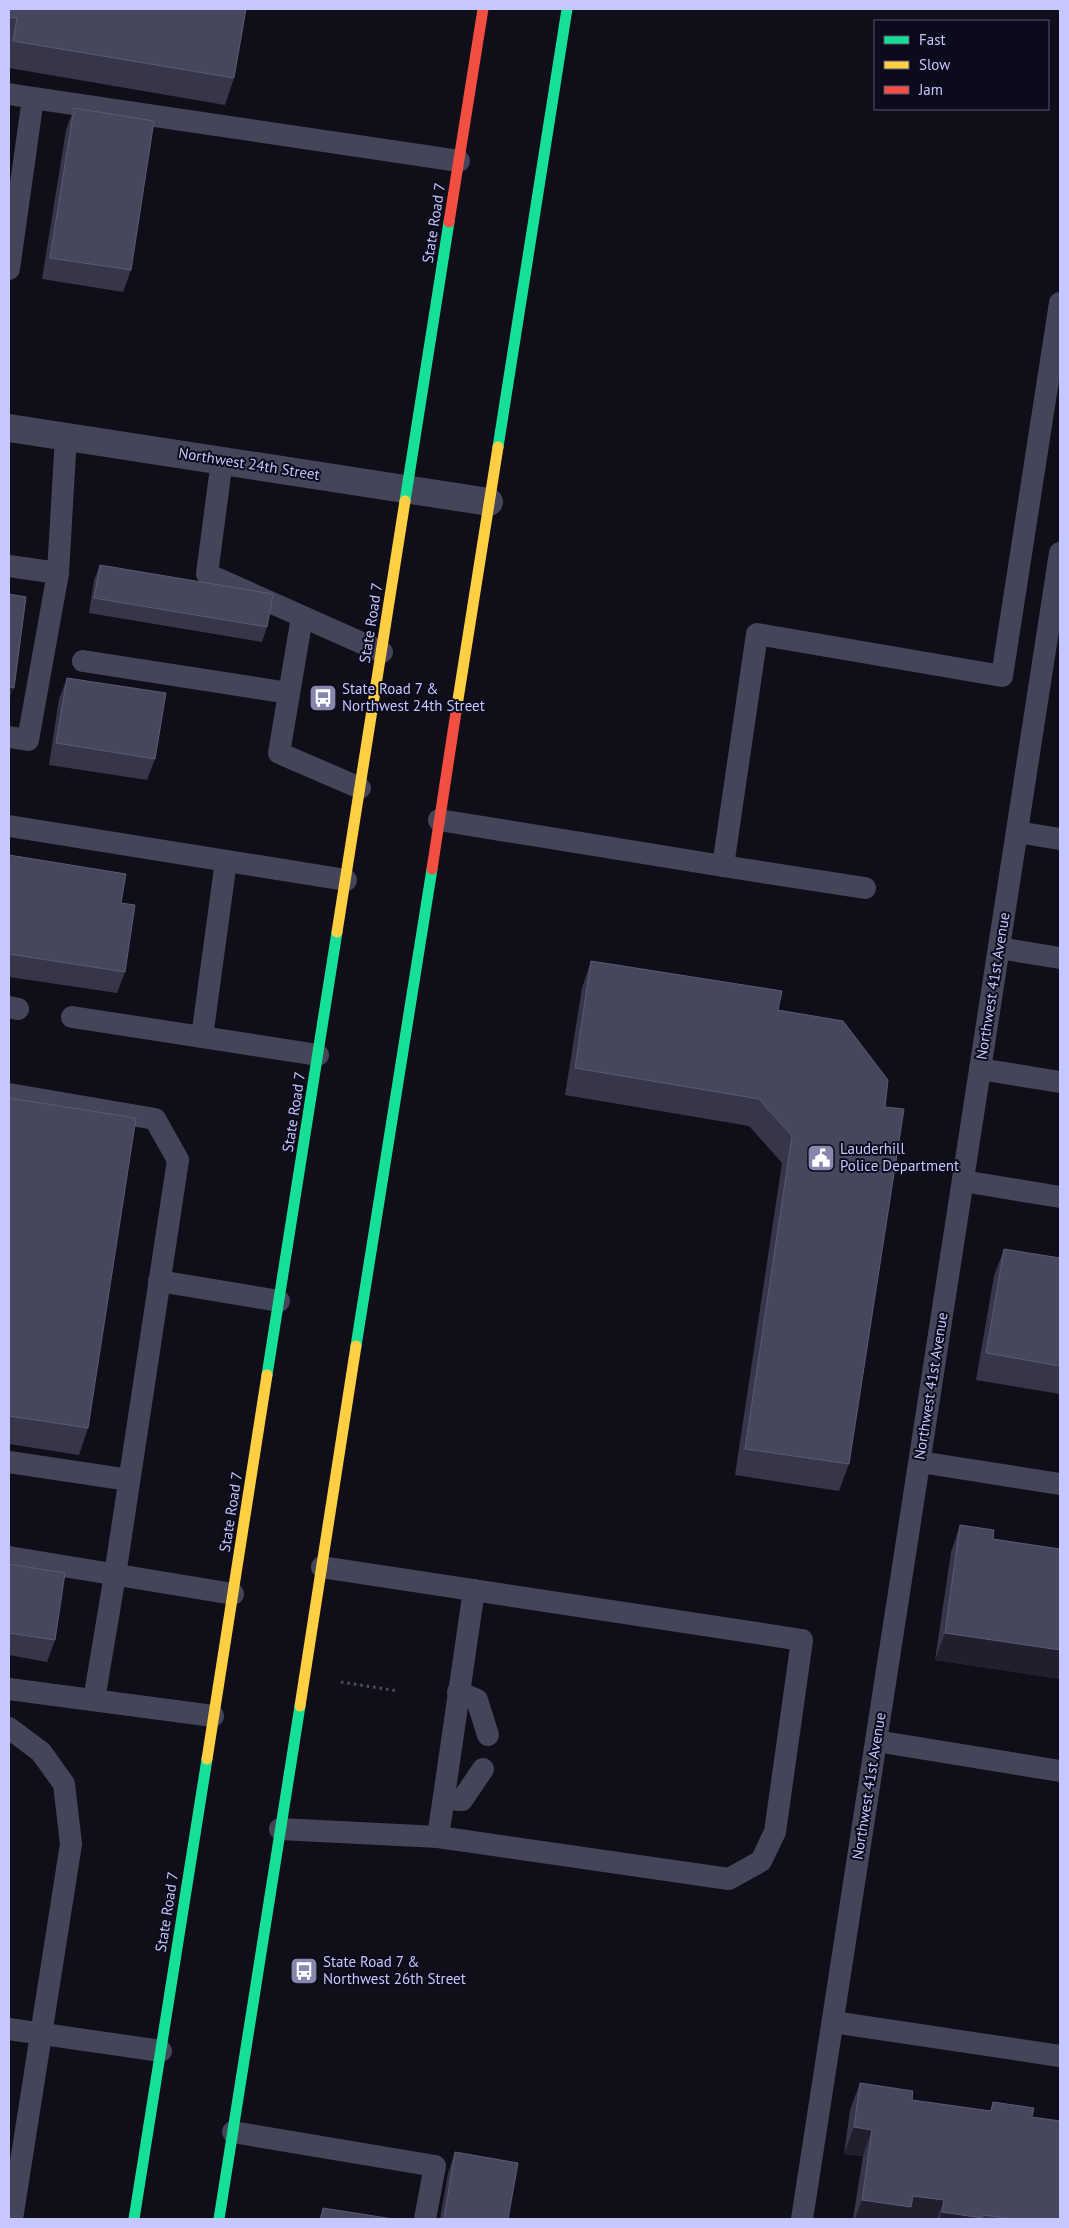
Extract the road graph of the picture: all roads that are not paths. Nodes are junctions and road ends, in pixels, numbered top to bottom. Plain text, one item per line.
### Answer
1 (483, 9) edge
2 (567, 9) edge
3 (9, 94) edge
4 (33, 98) junction
5 (459, 161) junction
6 (9, 269) edge
7 (1060, 303) edge
8 (9, 428) edge
9 (66, 436) junction
10 (222, 460) junction
11 (407, 488) junction
12 (489, 502) junction
13 (1060, 553) edge
14 (9, 566) edge
15 (58, 572) junction
16 (302, 617) junction
17 (382, 652) junction
18 (83, 661) dead end
19 (289, 693) junction
20 (9, 737) edge
21 (360, 788) junction
22 (439, 820) junction
23 (9, 826) edge
24 (1017, 832) junction
25 (1060, 839) edge
26 (226, 861) junction
27 (723, 866) junction
28 (346, 880) junction
29 (865, 888) dead end
30 (999, 948) junction
31 (1060, 958) edge
32 (72, 1017) dead end
33 (202, 1037) junction
34 (318, 1055) junction
35 (980, 1069) junction
36 (1060, 1082) edge
37 (9, 1094) edge
38 (963, 1181) junction
39 (1060, 1197) edge
40 (159, 1281) junction
41 (279, 1301) junction
42 (9, 1462) edge
43 (920, 1462) junction
44 (129, 1480) junction
45 (1060, 1484) edge
46 (9, 1557) edge
47 (322, 1567) junction
48 (116, 1575) junction
49 (474, 1590) junction
50 (233, 1594) junction
51 (9, 1689) edge
52 (458, 1692) junction
53 (94, 1700) junction
54 (214, 1716) junction
55 (9, 1728) edge
56 (488, 1735) dead end
57 (876, 1741) junction
58 (483, 1769) dead end
59 (1060, 1771) edge
60 (444, 1800) junction
61 (280, 1830) junction
62 (438, 1836) junction
63 (833, 2022) junction
64 (9, 2030) edge
65 (41, 2035) junction
66 (161, 2051) junction
67 (1060, 2056) edge
68 (233, 2132) junction
69 (12, 2219) edge
70 (134, 2219) edge
71 (219, 2219) edge
72 (425, 2219) edge
73 (802, 2219) edge

1 - 5 main road, State Road 7
2 - 12 main road
3 - 4 lane
4 - 5 lane
4 - 6 lane
5 - 11 main road, State Road 7
7 - 27 lane
8 - 9 street, Northwest 24th Street
9 - 10 street, Northwest 24th Street
9 - 15 lane
10 - 11 street, Northwest 24th Street
10 - 16 lane
11 - 12 street, Northwest 24th Street
11 - 17 main road, State Road 7
12 - 22 main road
13 - 24 lane, Northwest 41st Avenue
14 - 15 lane
15 - 20 lane
16 - 17 lane
16 - 19 lane
17 - 21 main road, State Road 7
18 - 19 lane
19 - 21 lane
21 - 28 main road, State Road 7
22 - 27 lane
22 - 47 main road
23 - 26 lane
24 - 25 lane
24 - 30 lane, Northwest 41st Avenue
26 - 28 lane
26 - 33 lane
27 - 29 lane
28 - 34 main road, State Road 7
30 - 31 lane
30 - 35 lane, Northwest 41st Avenue
32 - 33 lane
33 - 34 lane
34 - 41 main road, State Road 7
35 - 36 lane
35 - 38 lane, Northwest 41st Avenue
37 - 40 lane
38 - 39 lane
38 - 43 lane, Northwest 41st Avenue
40 - 41 lane
40 - 44 lane
41 - 50 main road, State Road 7
42 - 44 lane
43 - 45 lane
43 - 57 lane, Northwest 41st Avenue
44 - 48 lane
46 - 48 lane
47 - 49 lane
47 - 61 main road
48 - 50 lane
48 - 53 lane
49 - 52 lane
49 - 62 lane
50 - 54 main road, State Road 7
51 - 53 lane
52 - 56 lane
52 - 60 lane
53 - 54 lane
54 - 66 main road, State Road 7
55 - 65 lane
57 - 59 lane
57 - 63 lane, Northwest 41st Avenue
58 - 60 lane
60 - 62 lane
61 - 62 lane
61 - 68 main road
63 - 67 lane
63 - 73 lane, Northwest 41st Avenue
64 - 65 lane
65 - 66 lane
65 - 69 lane
66 - 70 main road, State Road 7
68 - 71 main road
68 - 72 lane

